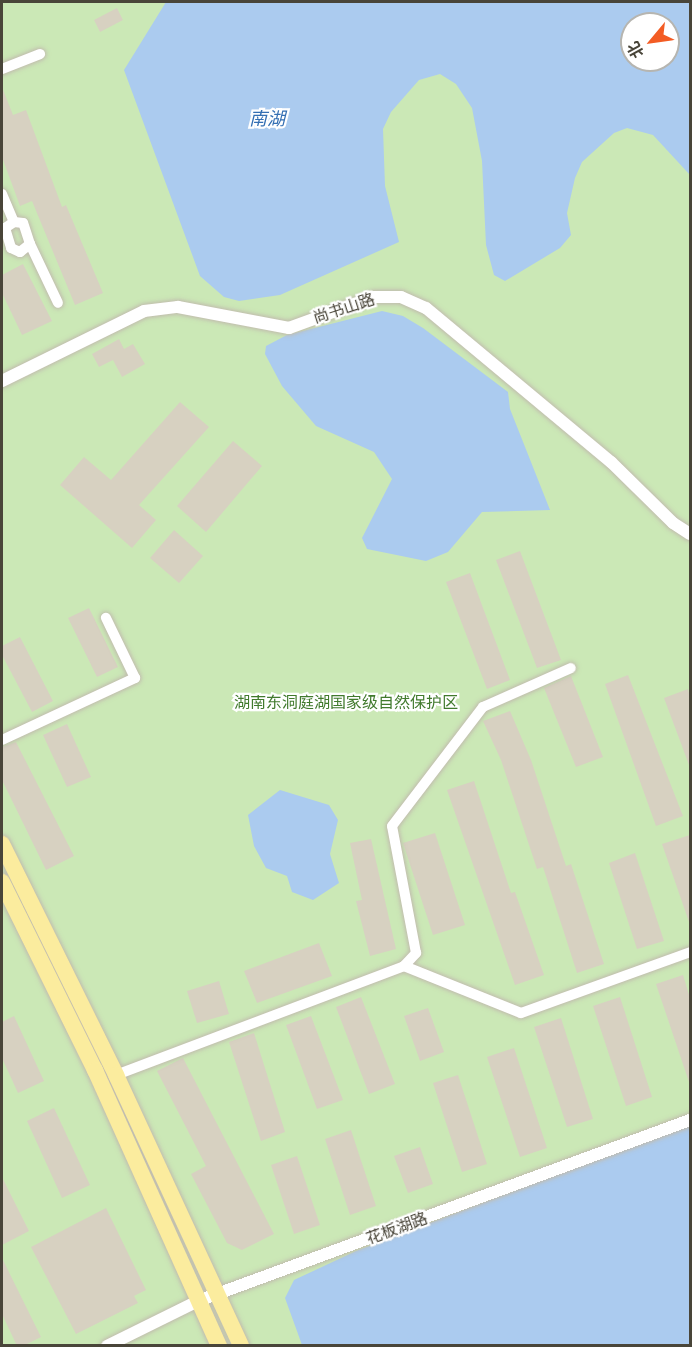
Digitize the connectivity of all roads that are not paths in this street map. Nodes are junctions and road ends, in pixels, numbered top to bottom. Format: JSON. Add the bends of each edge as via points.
{"nodes":[{"id":1,"x":40,"y":54,"type":"dead end"},
{"id":2,"x":2,"y":69,"type":"edge"},
{"id":3,"x":2,"y":194,"type":"edge"},
{"id":4,"x":14,"y":222,"type":"junction"},
{"id":5,"x":4,"y":239,"type":"edge"},
{"id":6,"x":30,"y":244,"type":"junction"},
{"id":7,"x":58,"y":303,"type":"dead end"},
{"id":8,"x":2,"y":381,"type":"edge"},
{"id":9,"x":690,"y":534,"type":"edge"},
{"id":10,"x":106,"y":618,"type":"dead end"},
{"id":11,"x":570,"y":668,"type":"dead end"},
{"id":12,"x":2,"y":740,"type":"edge"},
{"id":13,"x":2,"y":844,"type":"edge"},
{"id":14,"x":2,"y":882,"type":"edge"},
{"id":15,"x":690,"y":952,"type":"edge"},
{"id":16,"x":404,"y":966,"type":"junction"},
{"id":17,"x":116,"y":1075,"type":"junction"},
{"id":18,"x":690,"y":1120,"type":"edge"},
{"id":19,"x":218,"y":1295,"type":"junction"},
{"id":20,"x":198,"y":1301,"type":"junction"},
{"id":21,"x":238,"y":1338,"type":"edge"},
{"id":22,"x":216,"y":1340,"type":"edge"},
{"id":23,"x":107,"y":1346,"type":"edge"}],
"edges":[{"from":1,"to":2,"type":"street"},
{"from":3,"to":4,"type":"street"},
{"from":4,"to":5,"type":"street","via":[[5,228]]},
{"from":4,"to":6,"type":"street","via":[[23,223]]},
{"from":5,"to":6,"type":"street","via":[[20,252]]},
{"from":6,"to":7,"type":"street"},
{"from":8,"to":9,"type":"street","name":"尚书山路","via":[[144,311],[178,307],[289,328],[374,297],[401,297],[426,308]]},
{"from":10,"to":12,"type":"street","via":[[135,678]]},
{"from":11,"to":16,"type":"street","via":[[483,707],[392,826],[416,953]]},
{"from":13,"to":17,"type":"main road"},
{"from":14,"to":20,"type":"main road","via":[[95,1070]]},
{"from":15,"to":16,"type":"street","via":[[521,1013]]},
{"from":16,"to":17,"type":"street"},
{"from":17,"to":19,"type":"main road"},
{"from":18,"to":19,"type":"street","name":"花板湖路"},
{"from":19,"to":20,"type":"street","name":"花板湖路"},
{"from":19,"to":21,"type":"main road"},
{"from":20,"to":22,"type":"main road"},
{"from":20,"to":23,"type":"street","name":"花板湖路"}]}
